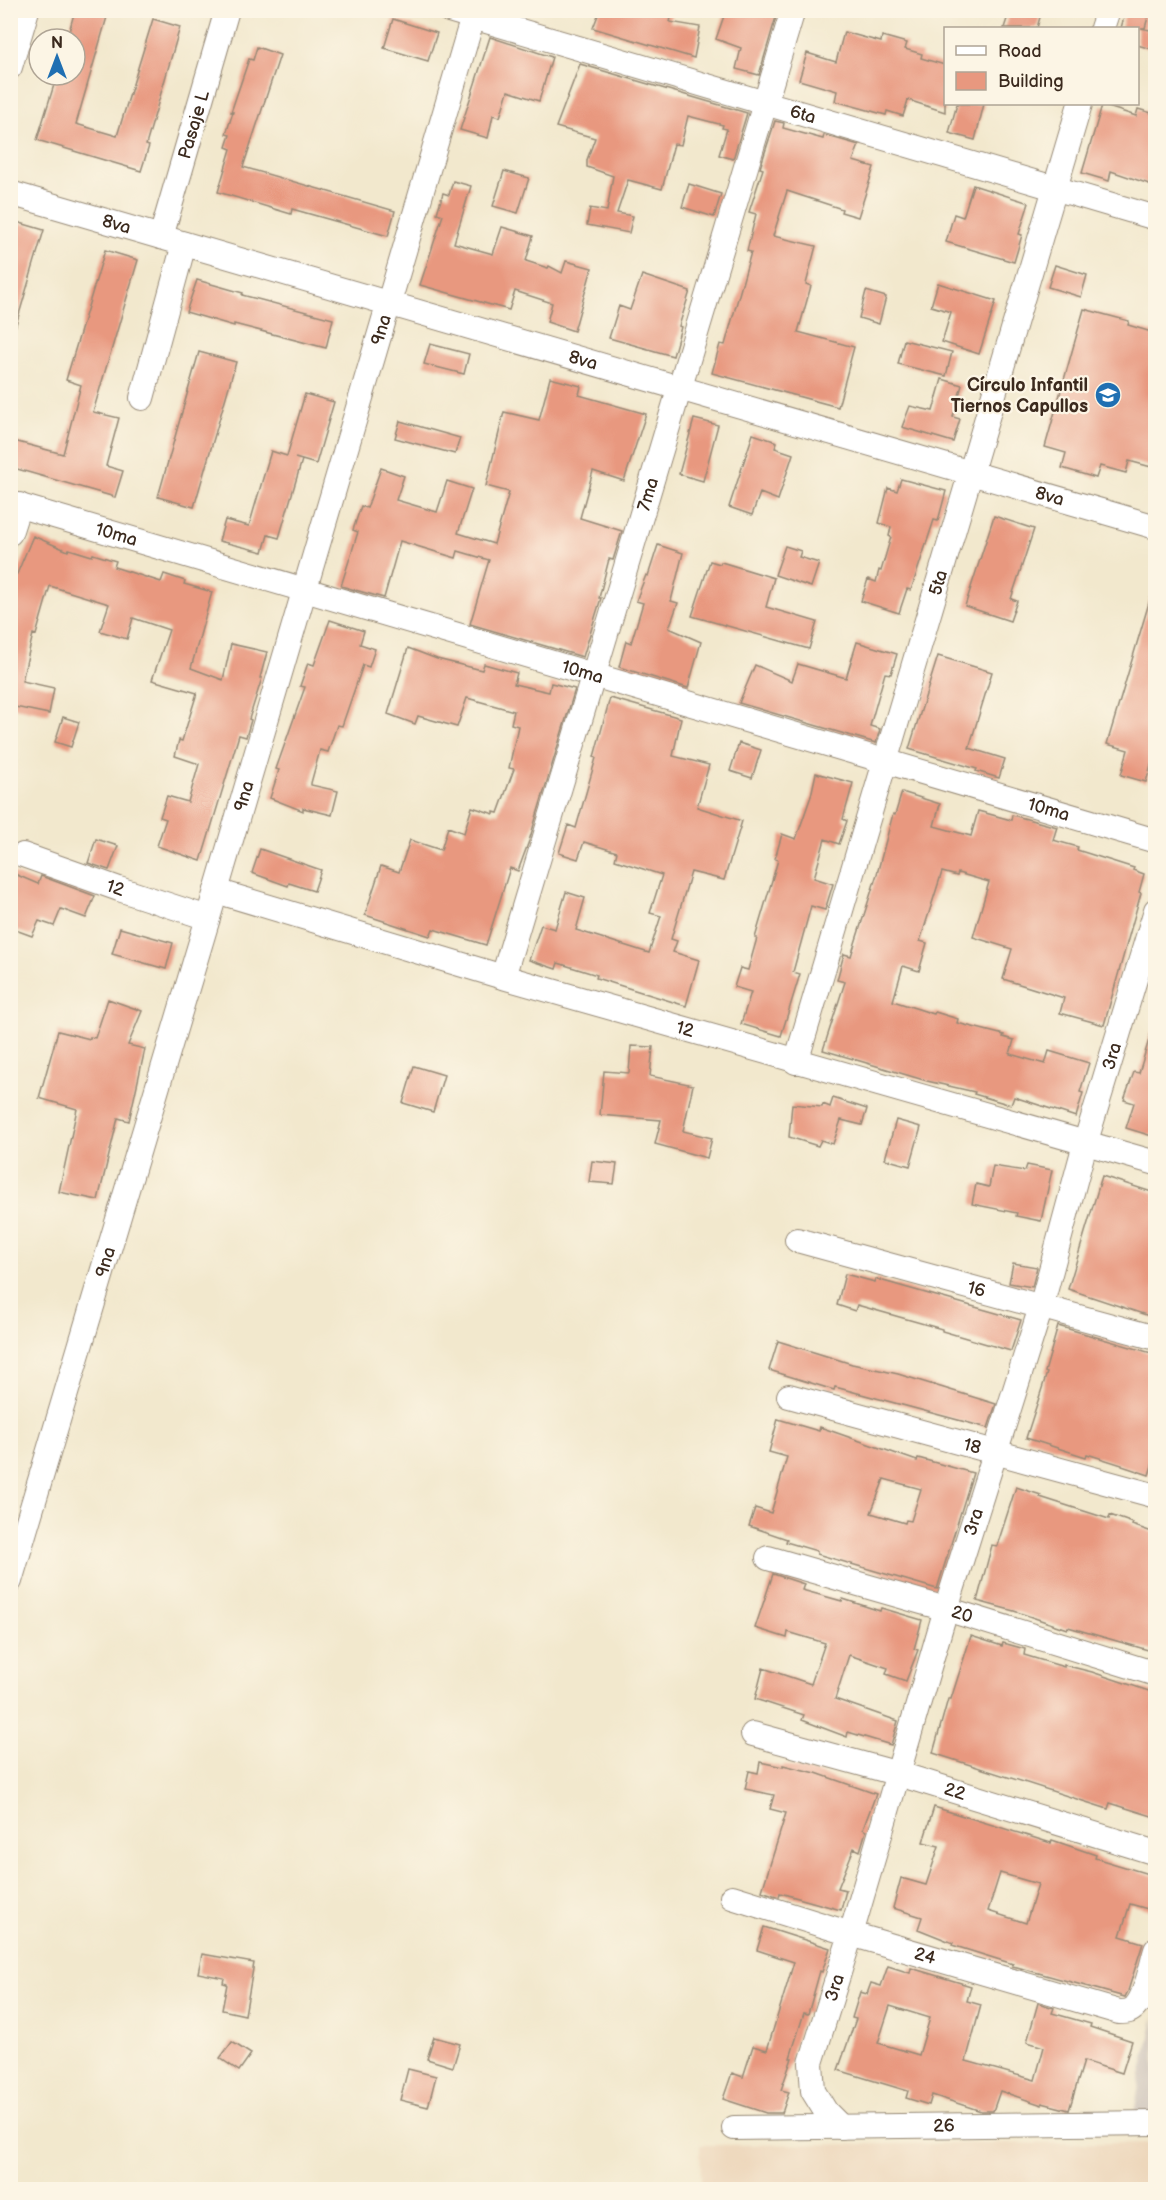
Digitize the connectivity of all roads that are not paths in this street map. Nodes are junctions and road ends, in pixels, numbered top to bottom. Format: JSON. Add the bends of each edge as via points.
{"nodes":[{"id":1,"x":27,"y":10,"type":"edge"},
{"id":2,"x":226,"y":10,"type":"edge"},
{"id":3,"x":449,"y":10,"type":"edge"},
{"id":4,"x":793,"y":10,"type":"edge"},
{"id":5,"x":1108,"y":10,"type":"edge"},
{"id":6,"x":474,"y":14,"type":"edge"},
{"id":7,"x":1102,"y":27,"type":"edge"},
{"id":8,"x":10,"y":67,"type":"edge"},
{"id":9,"x":765,"y":104,"type":"junction"},
{"id":10,"x":1080,"y":105,"type":"edge"},
{"id":11,"x":1055,"y":189,"type":"junction"},
{"id":12,"x":10,"y":193,"type":"edge"},
{"id":13,"x":1155,"y":218,"type":"edge"},
{"id":14,"x":161,"y":237,"type":"junction"},
{"id":15,"x":184,"y":244,"type":"junction"},
{"id":16,"x":389,"y":304,"type":"junction"},
{"id":17,"x":680,"y":388,"type":"junction"},
{"id":18,"x":142,"y":398,"type":"dead end"},
{"id":19,"x":971,"y":472,"type":"junction"},
{"id":20,"x":15,"y":504,"type":"edge"},
{"id":21,"x":1155,"y":527,"type":"edge"},
{"id":22,"x":10,"y":533,"type":"edge"},
{"id":23,"x":305,"y":590,"type":"junction"},
{"id":24,"x":594,"y":675,"type":"junction"},
{"id":25,"x":886,"y":761,"type":"junction"},
{"id":26,"x":1155,"y":841,"type":"edge"},
{"id":27,"x":23,"y":855,"type":"dead end"},
{"id":28,"x":216,"y":891,"type":"junction"},
{"id":29,"x":1155,"y":910,"type":"edge"},
{"id":30,"x":208,"y":918,"type":"junction"},
{"id":31,"x":503,"y":977,"type":"junction"},
{"id":32,"x":796,"y":1062,"type":"junction"},
{"id":33,"x":1085,"y":1143,"type":"junction"},
{"id":34,"x":1155,"y":1163,"type":"edge"},
{"id":35,"x":797,"y":1240,"type":"dead end"},
{"id":36,"x":1041,"y":1307,"type":"junction"},
{"id":37,"x":1155,"y":1338,"type":"edge"},
{"id":38,"x":789,"y":1396,"type":"dead end"},
{"id":39,"x":995,"y":1452,"type":"junction"},
{"id":40,"x":1155,"y":1496,"type":"edge"},
{"id":41,"x":768,"y":1558,"type":"dead end"},
{"id":42,"x":10,"y":1581,"type":"edge"},
{"id":43,"x":946,"y":1609,"type":"junction"},
{"id":44,"x":1155,"y":1674,"type":"edge"},
{"id":45,"x":753,"y":1734,"type":"dead end"},
{"id":46,"x":899,"y":1774,"type":"junction"},
{"id":47,"x":1155,"y":1853,"type":"edge"},
{"id":48,"x":732,"y":1897,"type":"dead end"},
{"id":49,"x":851,"y":1934,"type":"junction"},
{"id":50,"x":1155,"y":1950,"type":"edge"},
{"id":51,"x":1155,"y":2122,"type":"edge"},
{"id":52,"x":841,"y":2127,"type":"junction"},
{"id":53,"x":734,"y":2128,"type":"dead end"}],
"edges":[{"from":1,"to":8,"type":"street"},
{"from":2,"to":14,"type":"street","name":"Pasaje L"},
{"from":3,"to":6,"type":"street","name":"6ta"},
{"from":4,"to":9,"type":"street","name":"7ma"},
{"from":5,"to":7,"type":"street"},
{"from":6,"to":9,"type":"street","name":"6ta"},
{"from":6,"to":16,"type":"street","name":"9na"},
{"from":9,"to":11,"type":"street","name":"6ta"},
{"from":9,"to":17,"type":"street","name":"7ma"},
{"from":10,"to":11,"type":"street","name":"5ta"},
{"from":11,"to":13,"type":"street","name":"6ta"},
{"from":11,"to":19,"type":"street","name":"5ta"},
{"from":12,"to":14,"type":"street","name":"8va"},
{"from":14,"to":15,"type":"street","name":"8va"},
{"from":15,"to":16,"type":"street","name":"8va"},
{"from":15,"to":18,"type":"street"},
{"from":16,"to":17,"type":"street","name":"8va"},
{"from":16,"to":23,"type":"street","name":"9na"},
{"from":17,"to":19,"type":"street","name":"8va"},
{"from":17,"to":24,"type":"street","name":"7ma"},
{"from":19,"to":21,"type":"street","name":"8va"},
{"from":19,"to":25,"type":"street","name":"5ta"},
{"from":20,"to":22,"type":"street"},
{"from":20,"to":23,"type":"street","name":"10ma"},
{"from":23,"to":24,"type":"street","name":"10ma"},
{"from":23,"to":28,"type":"street","name":"9na"},
{"from":24,"to":25,"type":"street","name":"10ma"},
{"from":24,"to":31,"type":"street","name":"7ma"},
{"from":25,"to":26,"type":"street","name":"10ma"},
{"from":25,"to":32,"type":"street","name":"5ta"},
{"from":27,"to":30,"type":"street","name":"12"},
{"from":28,"to":30,"type":"street","name":"9na"},
{"from":28,"to":31,"type":"street","name":"12"},
{"from":29,"to":33,"type":"street","name":"3ra"},
{"from":30,"to":42,"type":"street","name":"9na"},
{"from":31,"to":32,"type":"street","name":"12"},
{"from":32,"to":33,"type":"street","name":"12"},
{"from":33,"to":34,"type":"street","name":"12"},
{"from":33,"to":36,"type":"street","name":"3ra"},
{"from":35,"to":36,"type":"street","name":"16"},
{"from":36,"to":37,"type":"street","name":"16"},
{"from":36,"to":39,"type":"street","name":"3ra"},
{"from":38,"to":39,"type":"street","name":"18"},
{"from":39,"to":40,"type":"street","name":"18"},
{"from":39,"to":43,"type":"street","name":"3ra"},
{"from":41,"to":43,"type":"street","name":"20"},
{"from":43,"to":44,"type":"street","name":"20"},
{"from":43,"to":46,"type":"street","name":"3ra"},
{"from":45,"to":46,"type":"street","name":"22"},
{"from":46,"to":47,"type":"street","name":"22"},
{"from":46,"to":49,"type":"street","name":"3ra"},
{"from":48,"to":49,"type":"street","name":"24"},
{"from":49,"to":50,"type":"street","name":"24","via":[[1119,2012],[1129,2011],[1143,1995]]},
{"from":49,"to":52,"type":"street","name":"3ra","via":[[810,2063],[813,2091]]},
{"from":51,"to":52,"type":"street","name":"26"},
{"from":52,"to":53,"type":"street","name":"26"}]}
